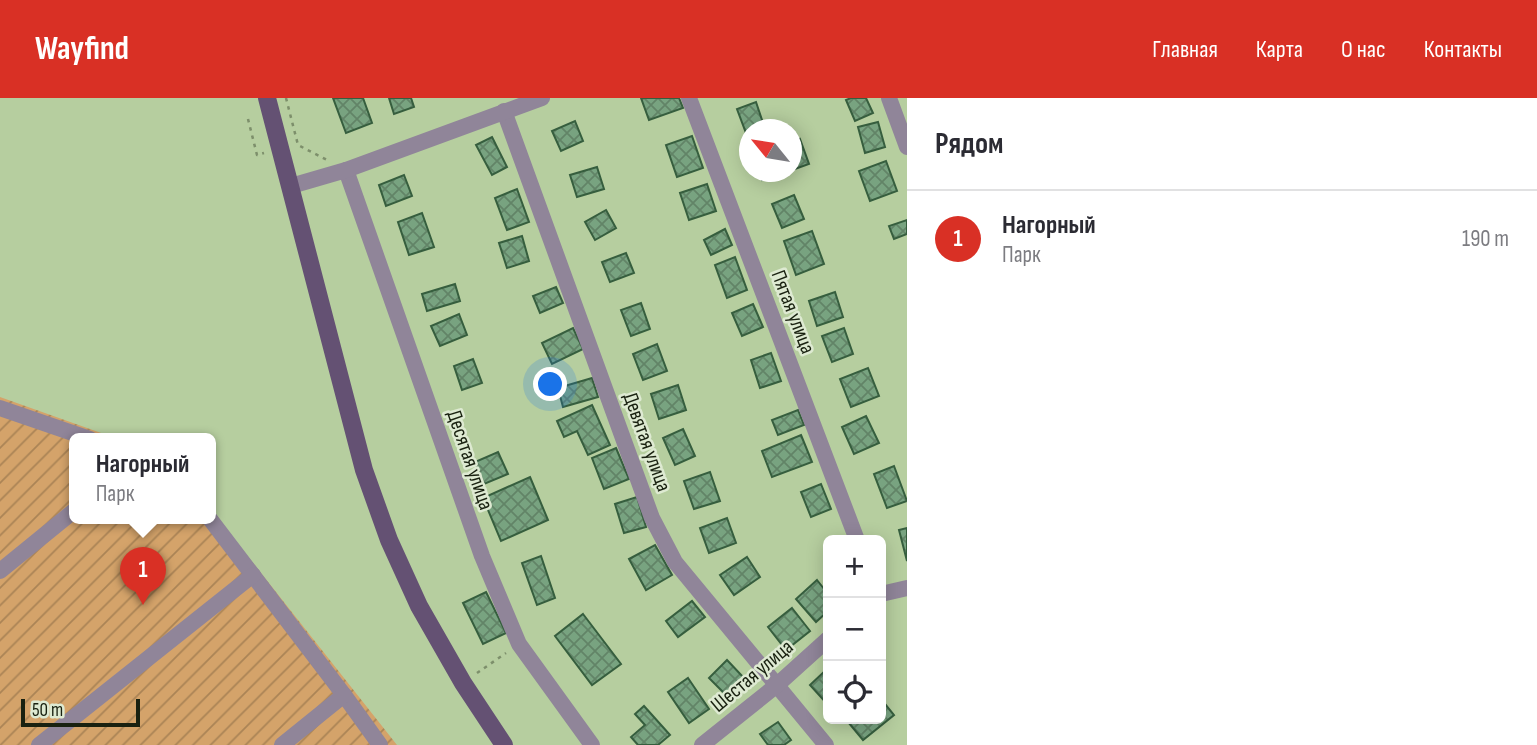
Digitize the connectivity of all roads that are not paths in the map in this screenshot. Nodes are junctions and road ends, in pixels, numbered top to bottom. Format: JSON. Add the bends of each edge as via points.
{"nodes":[{"id":1,"x":267,"y":98,"type":"edge"},
{"id":2,"x":542,"y":98,"type":"edge"},
{"id":3,"x":689,"y":98,"type":"edge"},
{"id":4,"x":889,"y":98,"type":"edge"},
{"id":5,"x":504,"y":111,"type":"junction"},
{"id":6,"x":907,"y":147,"type":"edge"},
{"id":7,"x":346,"y":170,"type":"junction"},
{"id":8,"x":290,"y":186,"type":"junction"},
{"id":9,"x":0,"y":408,"type":"edge"},
{"id":10,"x":73,"y":433,"type":"edge"},
{"id":11,"x":69,"y":515,"type":"edge"},
{"id":12,"x":214,"y":524,"type":"edge"},
{"id":13,"x":855,"y":535,"type":"edge"},
{"id":14,"x":0,"y":571,"type":"edge"},
{"id":15,"x":253,"y":575,"type":"junction"},
{"id":16,"x":907,"y":588,"type":"edge"},
{"id":17,"x":886,"y":593,"type":"edge"},
{"id":18,"x":823,"y":644,"type":"edge"},
{"id":19,"x":777,"y":685,"type":"junction"},
{"id":20,"x":344,"y":695,"type":"junction"},
{"id":21,"x":500,"y":743,"type":"edge"},
{"id":22,"x":38,"y":745,"type":"edge"},
{"id":23,"x":282,"y":745,"type":"edge"},
{"id":24,"x":380,"y":745,"type":"edge"},
{"id":25,"x":592,"y":745,"type":"edge"},
{"id":26,"x":702,"y":745,"type":"edge"},
{"id":27,"x":826,"y":745,"type":"edge"}],
"edges":[{"from":1,"to":8,"type":"main road"},
{"from":2,"to":5,"type":"street"},
{"from":3,"to":13,"type":"street","name":"Пятая улица"},
{"from":4,"to":6,"type":"street"},
{"from":5,"to":7,"type":"street"},
{"from":5,"to":19,"type":"street","name":"Девятая улица","via":[[652,518],[676,562]]},
{"from":7,"to":8,"type":"street"},
{"from":7,"to":25,"type":"street","name":"Десятая улица","via":[[482,556],[519,644]]},
{"from":8,"to":21,"type":"main road","via":[[364,470],[389,540],[419,606]]},
{"from":9,"to":10,"type":"street"},
{"from":11,"to":14,"type":"street"},
{"from":12,"to":15,"type":"street"},
{"from":15,"to":20,"type":"street"},
{"from":15,"to":22,"type":"street"},
{"from":16,"to":17,"type":"street"},
{"from":18,"to":19,"type":"street","name":"Шестая улица"},
{"from":19,"to":26,"type":"street","name":"Шестая улица"},
{"from":19,"to":27,"type":"street","name":"Девятая улица"},
{"from":20,"to":23,"type":"street"},
{"from":20,"to":24,"type":"street"}]}
